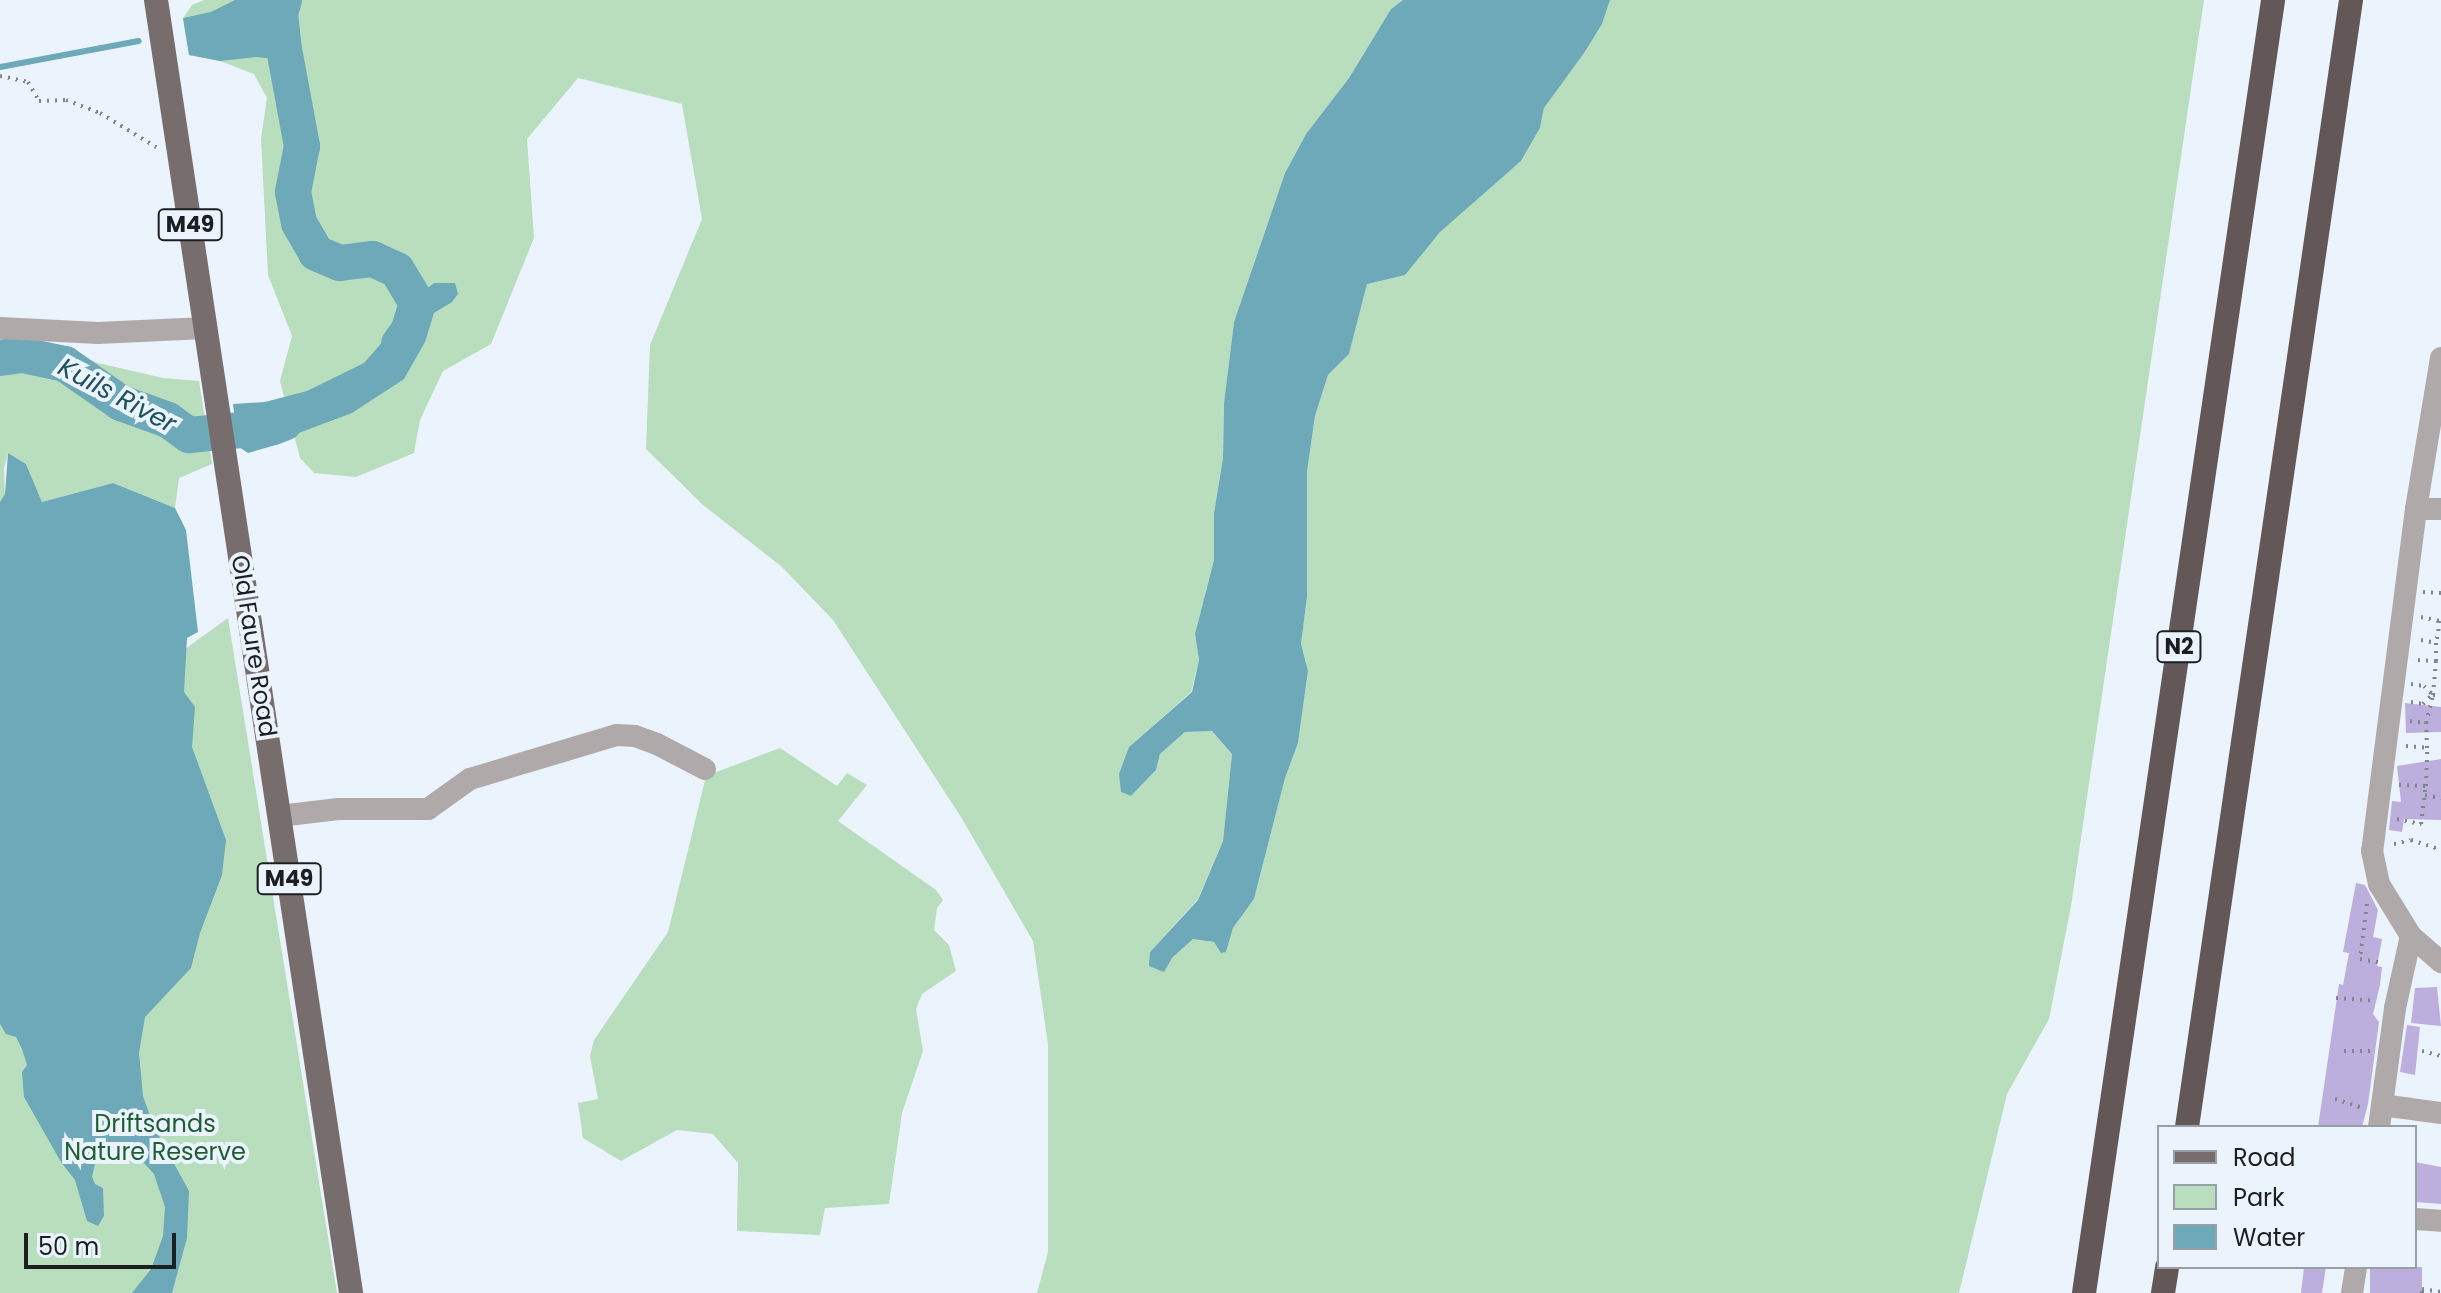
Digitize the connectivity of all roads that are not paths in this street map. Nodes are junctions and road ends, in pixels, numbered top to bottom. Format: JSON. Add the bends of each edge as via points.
{"nodes":[{"id":1,"x":2273,"y":0,"type":"edge"},
{"id":2,"x":2351,"y":0,"type":"edge"},
{"id":3,"x":157,"y":7,"type":"edge"},
{"id":4,"x":0,"y":328,"type":"edge"},
{"id":5,"x":205,"y":328,"type":"junction"},
{"id":6,"x":2441,"y":358,"type":"edge"},
{"id":7,"x":2416,"y":509,"type":"junction"},
{"id":8,"x":2441,"y":509,"type":"edge"},
{"id":9,"x":705,"y":769,"type":"dead end"},
{"id":10,"x":279,"y":816,"type":"junction"},
{"id":11,"x":2411,"y":936,"type":"junction"},
{"id":12,"x":2441,"y":962,"type":"edge"},
{"id":13,"x":2441,"y":1113,"type":"edge"},
{"id":14,"x":2381,"y":1115,"type":"edge"},
{"id":15,"x":2187,"y":1125,"type":"edge"},
{"id":16,"x":2417,"y":1219,"type":"edge"},
{"id":17,"x":2441,"y":1221,"type":"edge"},
{"id":18,"x":2167,"y":1269,"type":"edge"},
{"id":19,"x":2356,"y":1269,"type":"edge"},
{"id":20,"x":351,"y":1293,"type":"edge"},
{"id":21,"x":2084,"y":1293,"type":"edge"},
{"id":22,"x":2163,"y":1293,"type":"edge"},
{"id":23,"x":2352,"y":1293,"type":"edge"}],
"edges":[{"from":1,"to":21,"type":"highway","number":"N2"},
{"from":2,"to":15,"type":"highway"},
{"from":3,"to":5,"type":"main road","name":"Old Faure Road","number":"M49"},
{"from":4,"to":5,"type":"street","via":[[98,333]]},
{"from":5,"to":10,"type":"main road","name":"Old Faure Road","number":"M49"},
{"from":6,"to":7,"type":"street"},
{"from":7,"to":8,"type":"street"},
{"from":7,"to":11,"type":"street","via":[[2372,851],[2379,884]]},
{"from":9,"to":10,"type":"street","via":[[657,744],[617,735],[470,779],[428,809],[339,809]]},
{"from":10,"to":20,"type":"main road","name":"Old Faure Road","number":"M49"},
{"from":11,"to":12,"type":"street"},
{"from":11,"to":14,"type":"street"},
{"from":13,"to":14,"type":"street"},
{"from":16,"to":17,"type":"street"},
{"from":18,"to":22,"type":"highway"},
{"from":19,"to":23,"type":"street"}]}
